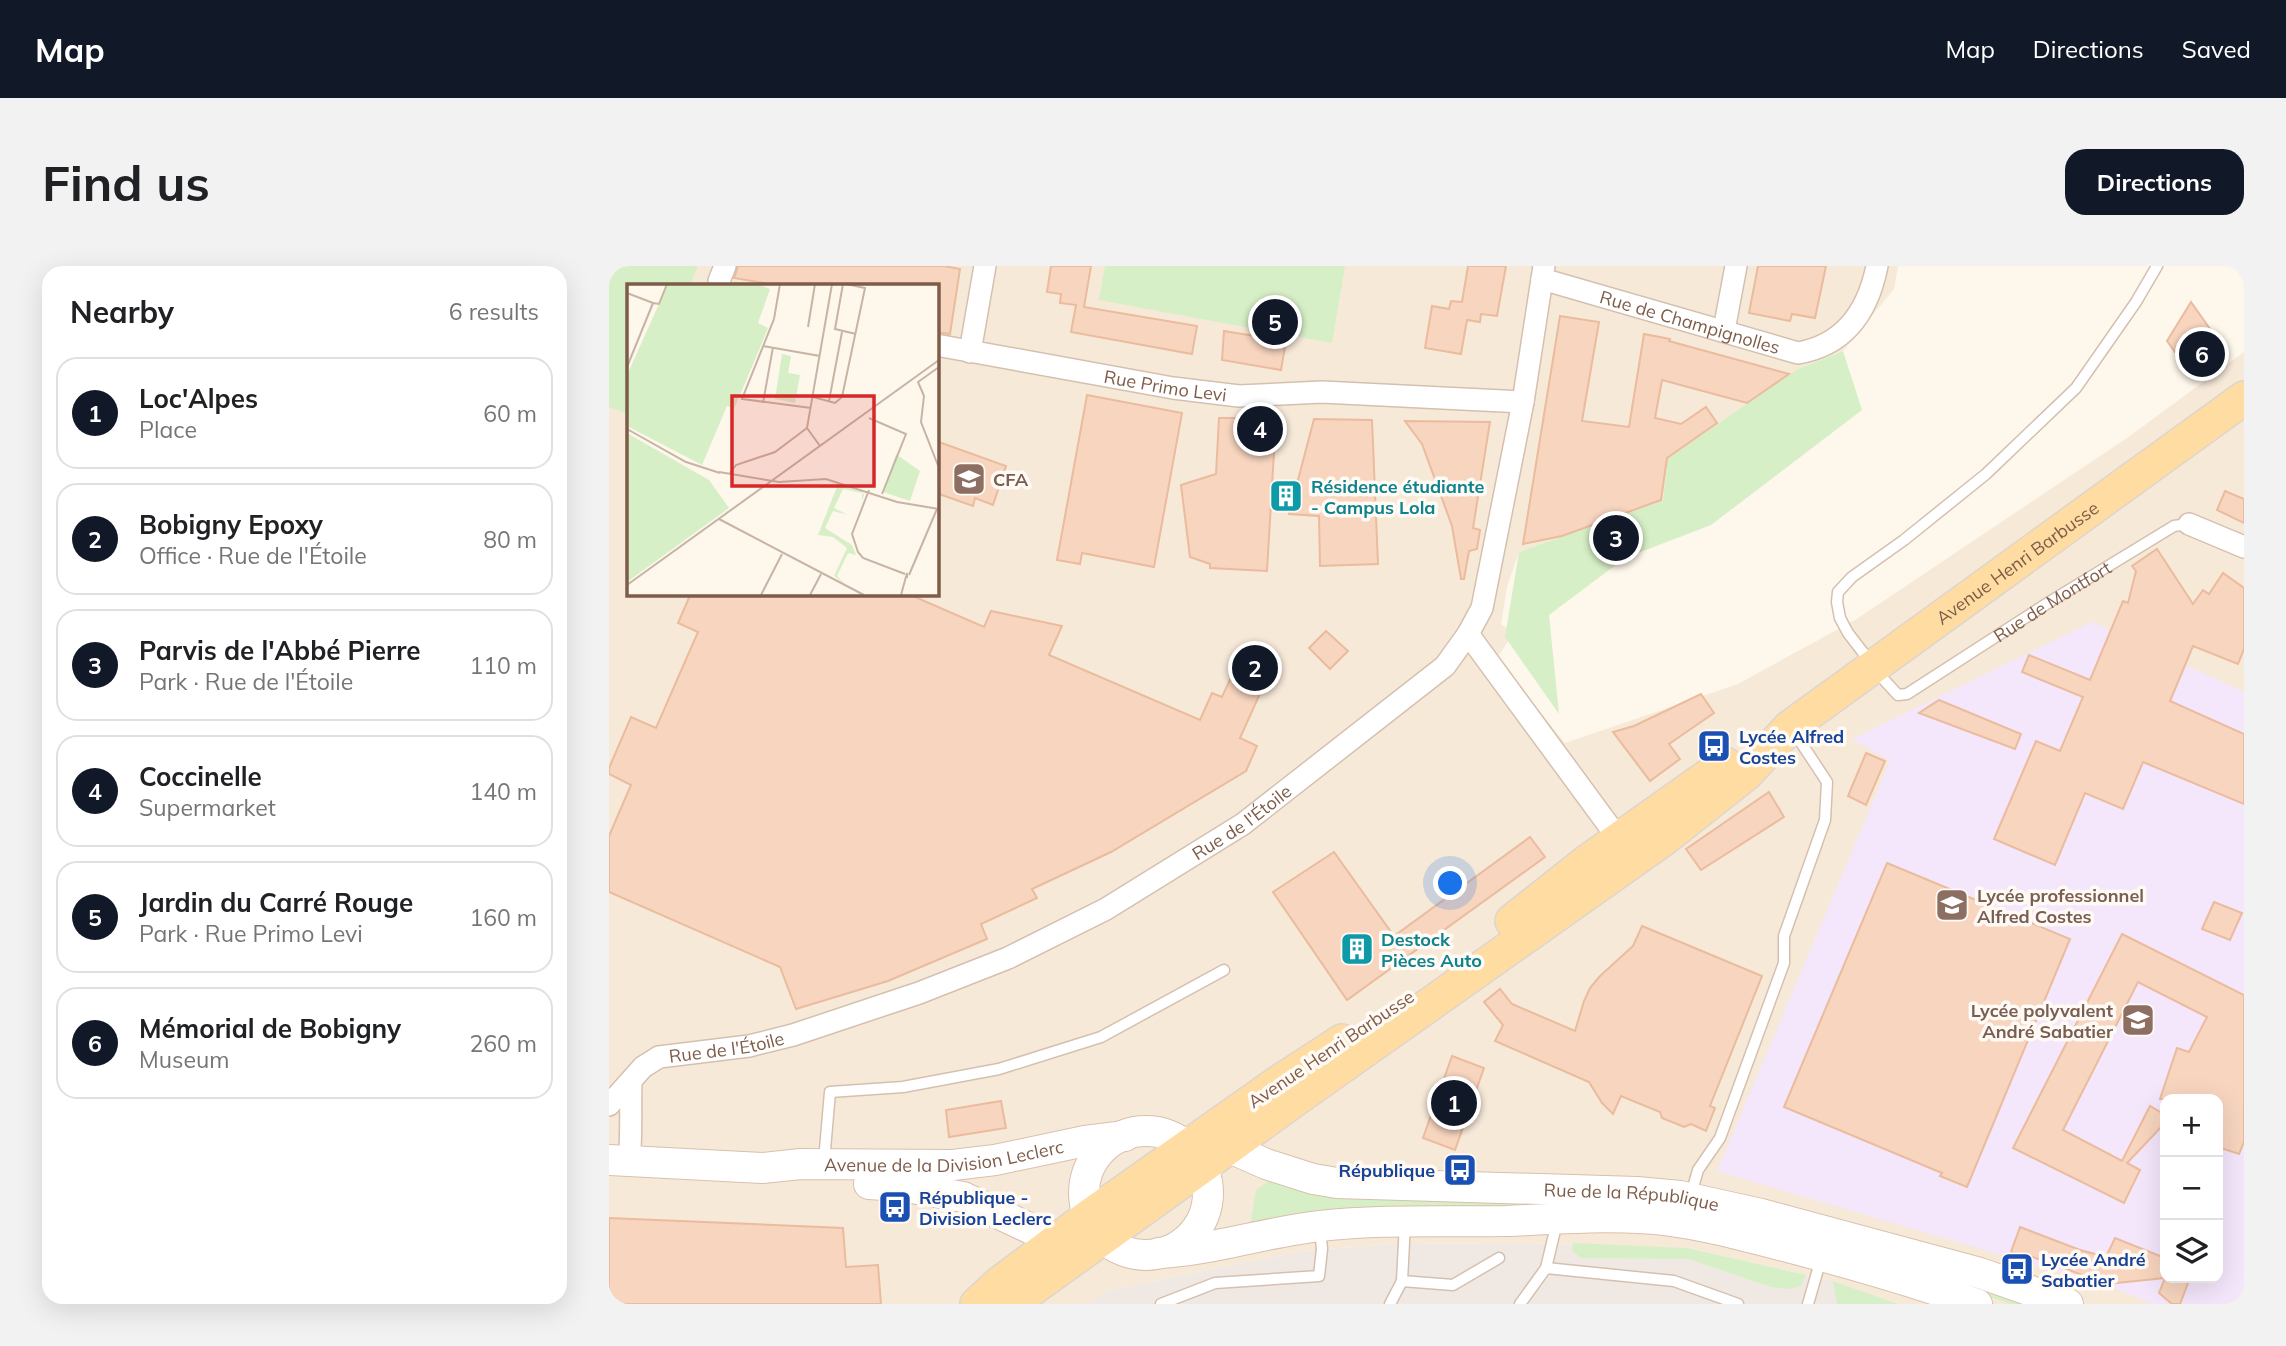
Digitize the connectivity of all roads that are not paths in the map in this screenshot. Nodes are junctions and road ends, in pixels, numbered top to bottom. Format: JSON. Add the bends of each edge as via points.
{"nodes":[{"id":1,"x":725,"y":266,"type":"edge"},
{"id":2,"x":985,"y":266,"type":"edge"},
{"id":3,"x":1736,"y":266,"type":"edge"},
{"id":4,"x":1877,"y":266,"type":"edge"},
{"id":5,"x":2157,"y":266,"type":"edge"},
{"id":6,"x":1543,"y":273,"type":"edge"},
{"id":7,"x":720,"y":284,"type":"edge"},
{"id":8,"x":1724,"y":330,"type":"junction"},
{"id":9,"x":938,"y":345,"type":"edge"},
{"id":10,"x":970,"y":352,"type":"junction"},
{"id":11,"x":2244,"y":398,"type":"edge"},
{"id":12,"x":1523,"y":402,"type":"junction"},
{"id":13,"x":2189,"y":524,"type":"joint"},
{"id":14,"x":2244,"y":547,"type":"edge"},
{"id":15,"x":1468,"y":634,"type":"junction"},
{"id":16,"x":1874,"y":666,"type":"junction"},
{"id":17,"x":1790,"y":727,"type":"junction"},
{"id":18,"x":1627,"y":850,"type":"junction"},
{"id":19,"x":1224,"y":970,"type":"dead end"},
{"id":20,"x":631,"y":1082,"type":"junction"},
{"id":21,"x":609,"y":1105,"type":"edge"},
{"id":22,"x":1125,"y":1136,"type":"junction"},
{"id":23,"x":1230,"y":1148,"type":"junction"},
{"id":24,"x":1196,"y":1157,"type":"junction"},
{"id":25,"x":619,"y":1161,"type":"edge"},
{"id":26,"x":824,"y":1164,"type":"junction"},
{"id":27,"x":762,"y":1168,"type":"junction"},
{"id":28,"x":1690,"y":1198,"type":"junction"},
{"id":29,"x":1557,"y":1220,"type":"junction"},
{"id":30,"x":1405,"y":1223,"type":"junction"},
{"id":31,"x":1320,"y":1226,"type":"junction"},
{"id":32,"x":1096,"y":1228,"type":"junction"},
{"id":33,"x":1057,"y":1241,"type":"junction"},
{"id":34,"x":1159,"y":1254,"type":"junction"},
{"id":35,"x":1822,"y":1256,"type":"junction"},
{"id":36,"x":1499,"y":1258,"type":"dead end"},
{"id":37,"x":1546,"y":1268,"type":"junction"},
{"id":38,"x":1402,"y":1281,"type":"junction"},
{"id":39,"x":977,"y":1304,"type":"edge"},
{"id":40,"x":1011,"y":1304,"type":"edge"},
{"id":41,"x":1161,"y":1304,"type":"edge"},
{"id":42,"x":1389,"y":1304,"type":"edge"},
{"id":43,"x":1520,"y":1304,"type":"edge"},
{"id":44,"x":1738,"y":1304,"type":"edge"},
{"id":45,"x":1808,"y":1304,"type":"edge"},
{"id":46,"x":1977,"y":1304,"type":"edge"},
{"id":47,"x":2068,"y":1304,"type":"edge"}],
"edges":[{"from":1,"to":7,"type":"street"},
{"from":2,"to":10,"type":"street"},
{"from":3,"to":8,"type":"street"},
{"from":4,"to":8,"type":"street","name":"Rue de Champignolles","via":[[1861,312],[1837,339],[1816,350],[1798,353]]},
{"from":5,"to":16,"type":"lane","via":[[2076,388],[1986,474],[1838,592],[1844,625]]},
{"from":6,"to":8,"type":"street","name":"Rue de Champignolles"},
{"from":6,"to":12,"type":"street","name":"Rue de l'Étoile"},
{"from":9,"to":10,"type":"street","name":"Rue Primo Levi"},
{"from":10,"to":12,"type":"street","name":"Rue Primo Levi","via":[[1239,396],[1322,392]]},
{"from":11,"to":16,"type":"main road","name":"Avenue Henri Barbusse"},
{"from":12,"to":15,"type":"street","name":"Rue de l'Étoile","via":[[1482,608]]},
{"from":13,"to":14,"type":"street","name":"Rue de Montfort"},
{"from":13,"to":16,"type":"lane","name":"Rue de Montfort","via":[[2173,526],[1907,694],[1898,695]]},
{"from":15,"to":18,"type":"street"},
{"from":15,"to":20,"type":"street","name":"Rue de l'Étoile","via":[[1445,666],[1243,824],[1106,909],[1008,958],[919,993],[749,1046],[659,1057]]},
{"from":16,"to":17,"type":"main road","name":"Avenue Henri Barbusse"},
{"from":17,"to":18,"type":"main road","name":"Avenue Henri Barbusse","via":[[1759,739]]},
{"from":17,"to":28,"type":"lane","via":[[1827,782],[1825,820],[1784,936],[1784,963],[1720,1138],[1698,1170]]},
{"from":18,"to":23,"type":"main road","name":"Avenue Henri Barbusse"},
{"from":18,"to":24,"type":"main road","name":"Avenue Henri Barbusse","via":[[1588,861],[1481,946],[1279,1082]]},
{"from":19,"to":26,"type":"lane","via":[[1101,1037],[999,1069],[903,1087],[830,1092]]},
{"from":20,"to":21,"type":"street","name":"Rue de l'Étoile"},
{"from":20,"to":25,"type":"street","via":[[632,1138]]},
{"from":22,"to":24,"type":"main road","name":"Avenue de la Division Leclerc","via":[[1177,1138]]},
{"from":22,"to":26,"type":"main road","name":"Avenue de la Division Leclerc","via":[[953,1165]]},
{"from":22,"to":32,"type":"main road","via":[[1106,1144],[1090,1165],[1083,1191]]},
{"from":23,"to":24,"type":"main road","name":"Avenue Henri Barbusse"},
{"from":23,"to":28,"type":"main road","name":"Rue de la République","via":[[1266,1164],[1336,1183],[1637,1192]]},
{"from":24,"to":32,"type":"main road","name":"Avenue Henri Barbusse"},
{"from":24,"to":34,"type":"main road","via":[[1208,1195],[1206,1208],[1183,1242]]},
{"from":25,"to":27,"type":"main road","name":"Avenue de la Division Leclerc"},
{"from":26,"to":27,"type":"main road","name":"Avenue de la Division Leclerc"},
{"from":27,"to":33,"type":"main road","name":"Avenue de la Division Leclerc","via":[[797,1180],[900,1185],[963,1197]]},
{"from":28,"to":47,"type":"main road","name":"Rue de la République","via":[[1980,1273]]},
{"from":29,"to":30,"type":"main road","name":"Rue de la République"},
{"from":29,"to":35,"type":"main road","name":"Rue de la République","via":[[1662,1220]]},
{"from":29,"to":37,"type":"lane"},
{"from":30,"to":31,"type":"main road","name":"Rue de la République"},
{"from":30,"to":38,"type":"lane"},
{"from":31,"to":34,"type":"main road","name":"Rue de la République"},
{"from":31,"to":41,"type":"lane","via":[[1319,1276],[1215,1283]]},
{"from":32,"to":33,"type":"main road","name":"Avenue Henri Barbusse"},
{"from":32,"to":34,"type":"main road","name":"Rue de la République","via":[[1115,1247],[1130,1253]]},
{"from":32,"to":40,"type":"main road","name":"Avenue Henri Barbusse"},
{"from":33,"to":39,"type":"main road","name":"Avenue Henri Barbusse"},
{"from":35,"to":45,"type":"lane"},
{"from":35,"to":46,"type":"main road","name":"Rue de la République"},
{"from":36,"to":38,"type":"lane","via":[[1453,1285]]},
{"from":37,"to":43,"type":"lane"},
{"from":37,"to":44,"type":"lane","via":[[1674,1281]]},
{"from":38,"to":42,"type":"lane"}]}
